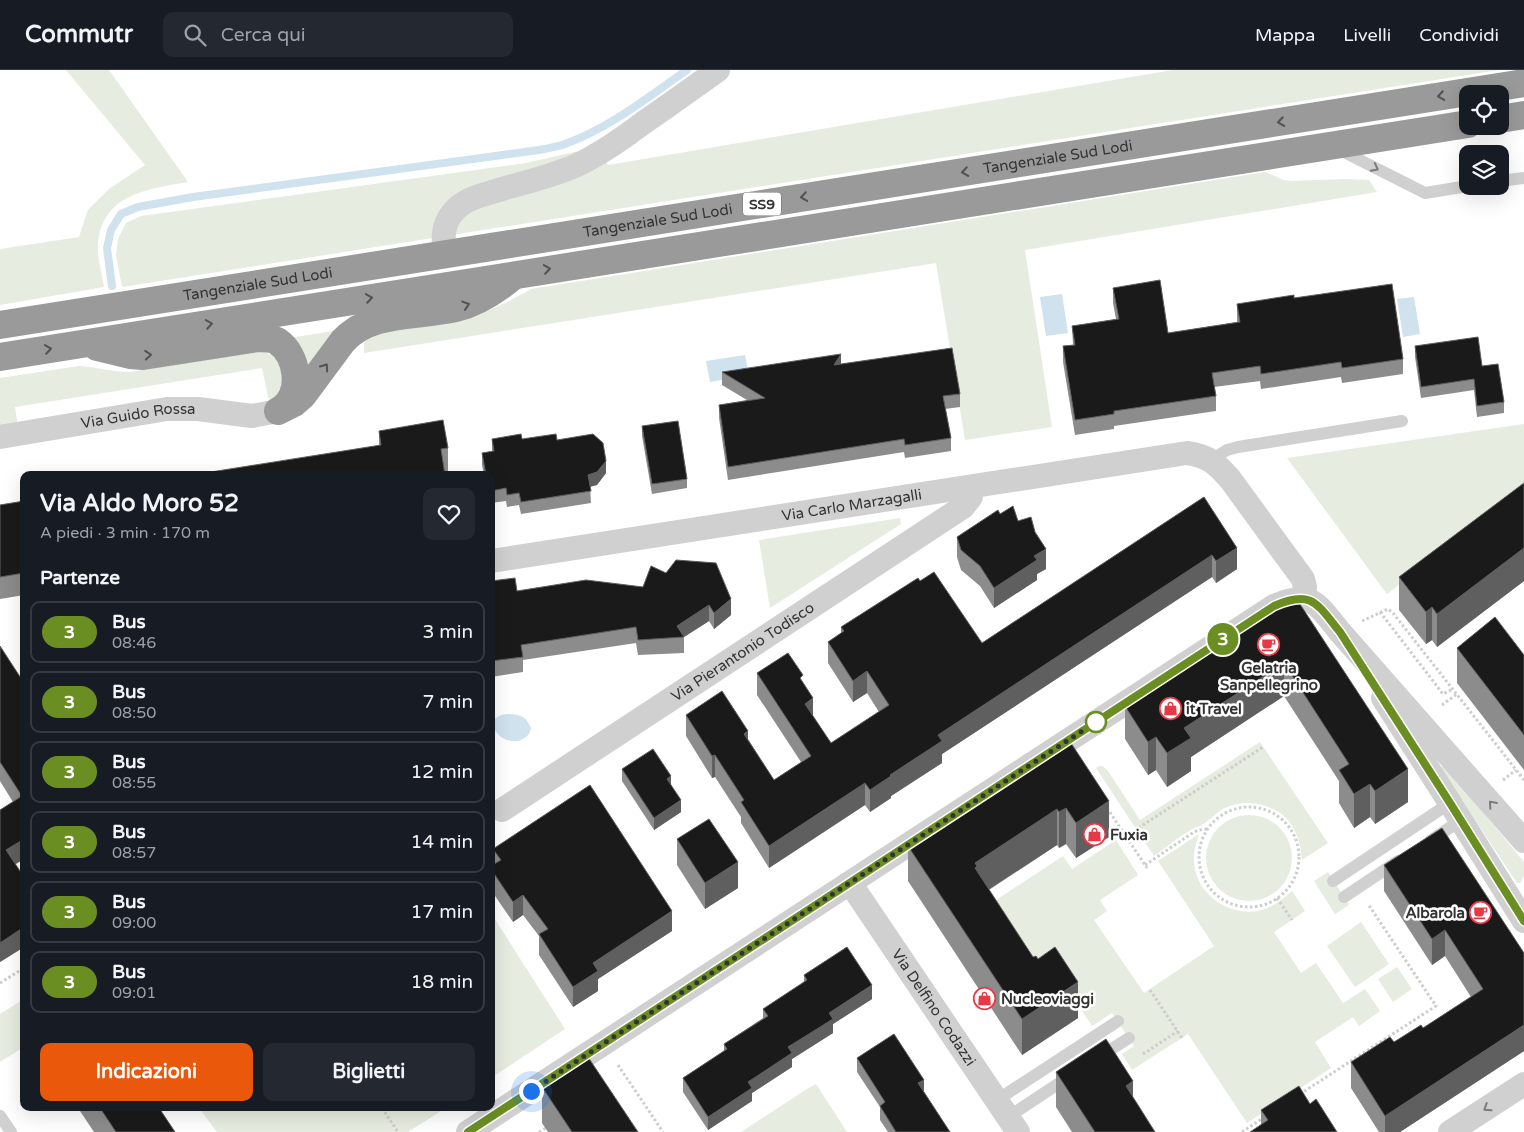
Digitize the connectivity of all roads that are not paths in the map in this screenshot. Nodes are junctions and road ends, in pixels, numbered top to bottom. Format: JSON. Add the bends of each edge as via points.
{"nodes":[{"id":1,"x":718,"y":70,"type":"edge"},
{"id":2,"x":1524,"y":83,"type":"edge"},
{"id":3,"x":1524,"y":115,"type":"edge"},
{"id":4,"x":1509,"y":118,"type":"edge"},
{"id":5,"x":1459,"y":125,"type":"edge"},
{"id":6,"x":1332,"y":145,"type":"junction"},
{"id":7,"x":1524,"y":178,"type":"edge"},
{"id":8,"x":1509,"y":180,"type":"edge"},
{"id":9,"x":1459,"y":187,"type":"edge"},
{"id":10,"x":446,"y":254,"type":"junction"},
{"id":11,"x":515,"y":274,"type":"junction"},
{"id":12,"x":0,"y":325,"type":"edge"},
{"id":13,"x":83,"y":344,"type":"junction"},
{"id":14,"x":0,"y":357,"type":"edge"},
{"id":15,"x":278,"y":411,"type":"junction"},
{"id":16,"x":1402,"y":421,"type":"dead end"},
{"id":17,"x":0,"y":437,"type":"edge"},
{"id":18,"x":1211,"y":460,"type":"junction"},
{"id":19,"x":971,"y":487,"type":"junction"},
{"id":20,"x":495,"y":560,"type":"edge"},
{"id":21,"x":1304,"y":598,"type":"junction"},
{"id":22,"x":1340,"y":632,"type":"junction"},
{"id":23,"x":502,"y":810,"type":"dead end"},
{"id":24,"x":1456,"y":812,"type":"junction"},
{"id":25,"x":1524,"y":841,"type":"edge"},
{"id":26,"x":1333,"y":881,"type":"dead end"},
{"id":27,"x":850,"y":883,"type":"junction"},
{"id":28,"x":1344,"y":897,"type":"dead end"},
{"id":29,"x":1520,"y":903,"type":"edge"},
{"id":30,"x":1118,"y":1022,"type":"dead end"},
{"id":31,"x":1128,"y":1038,"type":"dead end"},
{"id":32,"x":1524,"y":1084,"type":"edge"},
{"id":33,"x":0,"y":1116,"type":"edge"},
{"id":34,"x":1007,"y":1116,"type":"edge"},
{"id":35,"x":11,"y":1132,"type":"edge"},
{"id":36,"x":468,"y":1132,"type":"edge"},
{"id":37,"x":1450,"y":1132,"type":"edge"}],
"edges":[{"from":1,"to":10,"type":"street","via":[[628,134],[576,166],[478,196],[458,207],[444,226]]},
{"from":2,"to":10,"type":"highway","name":"Tangenziale Sud Lodi","number":"SS9","one_way":true},
{"from":3,"to":4,"type":"highway"},
{"from":5,"to":6,"type":"highway","name":"Tangenziale Sud Lodi","number":"SS9"},
{"from":6,"to":9,"type":"lane","one_way":true,"via":[[1425,193]]},
{"from":11,"to":6,"type":"highway","name":"Tangenziale Sud Lodi","number":"SS9","one_way":true},
{"from":7,"to":8,"type":"lane"},
{"from":10,"to":12,"type":"highway","name":"Tangenziale Sud Lodi","number":"SS9"},
{"from":13,"to":11,"type":"highway","name":"Tangenziale Sud Lodi","number":"SS9","one_way":true},
{"from":15,"to":11,"type":"highway","one_way":true,"via":[[303,395],[343,341],[358,327],[382,319],[471,304],[497,290]]},
{"from":14,"to":13,"type":"highway","name":"Tangenziale Sud Lodi","number":"SS9","one_way":true},
{"from":13,"to":15,"type":"highway","one_way":true,"via":[[143,356],[268,338],[285,349],[296,376],[290,401]]},
{"from":15,"to":17,"type":"street","name":"Via Guido Rossa","via":[[252,416],[198,409],[167,409]]},
{"from":16,"to":18,"type":"lane","via":[[1238,447]]},
{"from":18,"to":19,"type":"street","name":"Via Carlo Marzagalli","via":[[1187,453]]},
{"from":18,"to":21,"type":"street","via":[[1230,479],[1303,579]]},
{"from":19,"to":20,"type":"street","name":"Via Carlo Marzagalli"},
{"from":19,"to":23,"type":"street","name":"Via Pierantonio Todisco","via":[[971,497],[963,508]]},
{"from":21,"to":22,"type":"street","via":[[1320,607]]},
{"from":21,"to":27,"type":"street","via":[[1294,598],[1274,606]]},
{"from":22,"to":24,"type":"street"},
{"from":25,"to":22,"type":"street","one_way":true},
{"from":24,"to":26,"type":"lane"},
{"from":24,"to":28,"type":"lane","via":[[1415,850]]},
{"from":24,"to":29,"type":"street"},
{"from":27,"to":34,"type":"street","name":"Via Delfino Codazzi"},
{"from":27,"to":36,"type":"street"},
{"from":30,"to":34,"type":"lane"},
{"from":31,"to":34,"type":"lane"},
{"from":32,"to":37,"type":"street","one_way":true},
{"from":33,"to":35,"type":"lane"}]}
